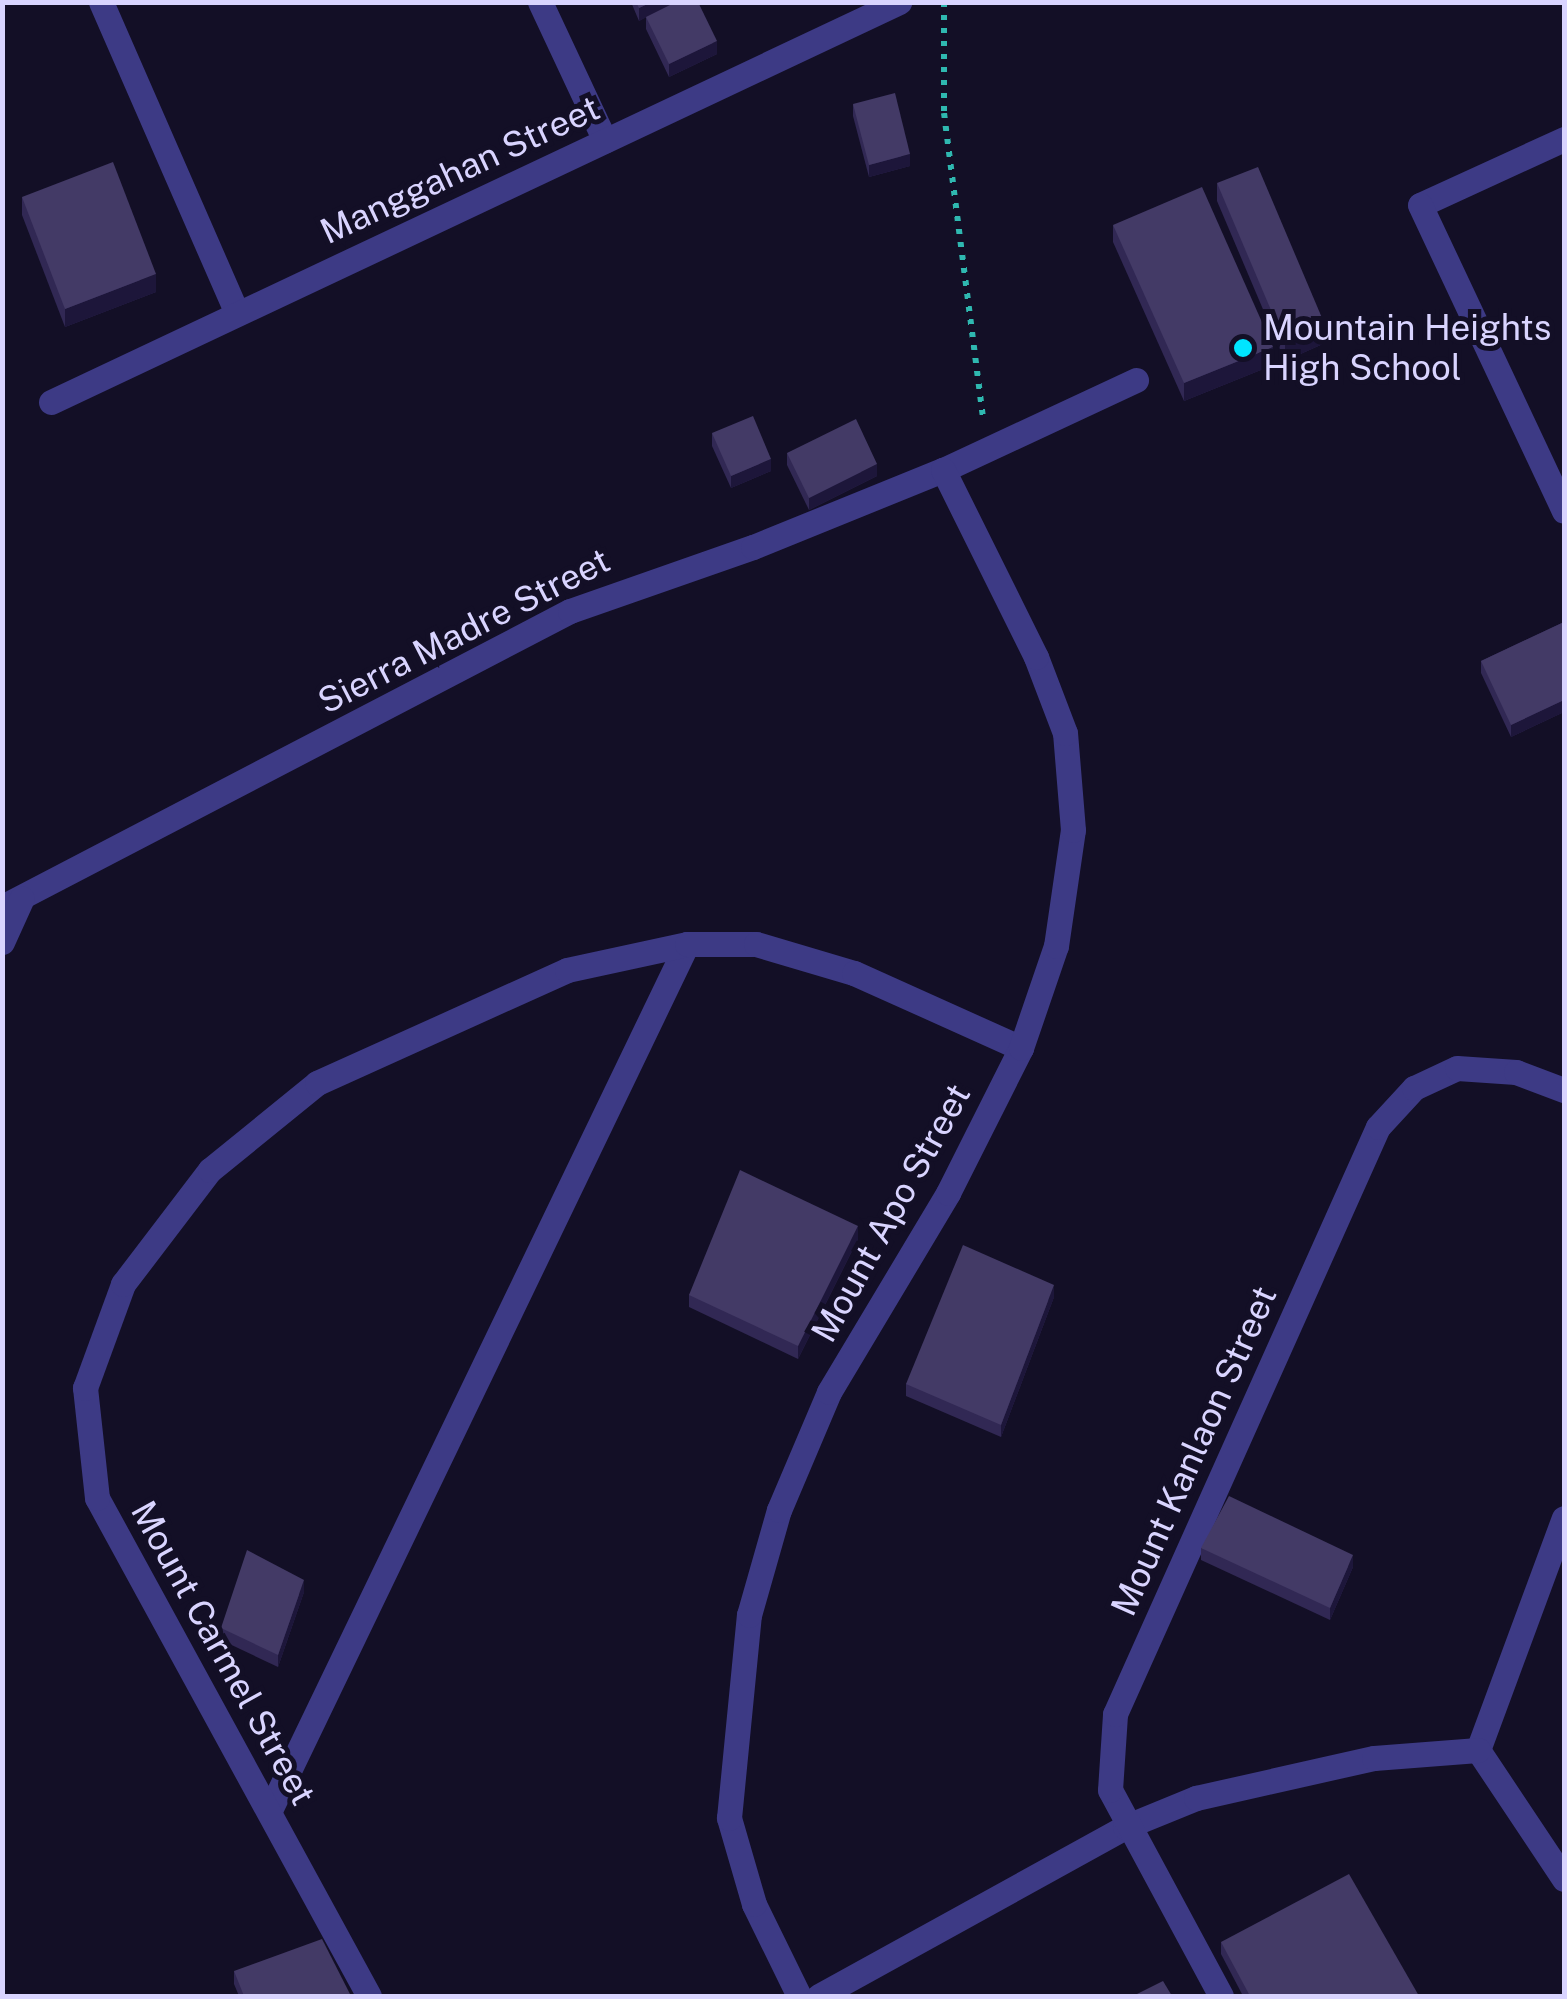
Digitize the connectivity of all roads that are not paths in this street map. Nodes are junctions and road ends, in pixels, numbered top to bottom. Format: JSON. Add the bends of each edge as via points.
{"nodes":[{"id":1,"x":100,"y":2,"type":"edge"},
{"id":2,"x":540,"y":2,"type":"edge"},
{"id":3,"x":899,"y":2,"type":"edge"},
{"id":4,"x":1564,"y":139,"type":"edge"},
{"id":5,"x":605,"y":141,"type":"junction"},
{"id":6,"x":237,"y":314,"type":"junction"},
{"id":7,"x":1136,"y":380,"type":"dead end"},
{"id":8,"x":51,"y":402,"type":"dead end"},
{"id":9,"x":943,"y":470,"type":"junction"},
{"id":10,"x":1564,"y":510,"type":"edge"},
{"id":11,"x":12,"y":902,"type":"edge"},
{"id":12,"x":2,"y":942,"type":"edge"},
{"id":13,"x":687,"y":944,"type":"junction"},
{"id":14,"x":1021,"y":1048,"type":"junction"},
{"id":15,"x":1564,"y":1090,"type":"edge"},
{"id":16,"x":1564,"y":1518,"type":"edge"},
{"id":17,"x":1478,"y":1750,"type":"junction"},
{"id":18,"x":270,"y":1810,"type":"junction"},
{"id":19,"x":1125,"y":1827,"type":"junction"},
{"id":20,"x":1564,"y":1879,"type":"edge"},
{"id":21,"x":368,"y":1996,"type":"edge"},
{"id":22,"x":799,"y":1996,"type":"edge"},
{"id":23,"x":819,"y":1996,"type":"edge"},
{"id":24,"x":1221,"y":1996,"type":"edge"}],
"edges":[{"from":1,"to":6,"type":"street"},
{"from":2,"to":5,"type":"street"},
{"from":3,"to":5,"type":"street","name":"Manggahan Street"},
{"from":4,"to":10,"type":"street","via":[[1420,205]]},
{"from":5,"to":6,"type":"street","name":"Manggahan Street"},
{"from":6,"to":8,"type":"street","name":"Manggahan Street"},
{"from":7,"to":9,"type":"street","name":"Sierra Madre Street"},
{"from":9,"to":11,"type":"street","name":"Sierra Madre Street","via":[[753,547],[570,610]]},
{"from":9,"to":14,"type":"street","name":"Mount Apo Street","via":[[1036,658],[1064,733],[1073,830],[1056,946]]},
{"from":11,"to":12,"type":"street"},
{"from":13,"to":14,"type":"street","name":"Mount Carmel Street","via":[[756,944],[854,973]]},
{"from":13,"to":18,"type":"street"},
{"from":13,"to":18,"type":"street","name":"Mount Carmel Street","via":[[567,970],[317,1084],[210,1170],[123,1284],[85,1388],[97,1498]]},
{"from":14,"to":22,"type":"street","name":"Mount Apo Street","via":[[948,1194],[830,1392],[780,1510],[749,1616],[729,1818],[754,1904]]},
{"from":15,"to":19,"type":"street","name":"Mount Kanlaon Street","via":[[1516,1072],[1458,1068],[1414,1088],[1378,1127],[1115,1714],[1110,1790]]},
{"from":16,"to":17,"type":"street"},
{"from":17,"to":19,"type":"street","via":[[1374,1758],[1278,1776]]},
{"from":17,"to":20,"type":"street"},
{"from":18,"to":21,"type":"street","name":"Mount Carmel Street"},
{"from":19,"to":23,"type":"street"},
{"from":19,"to":24,"type":"street","name":"Mount Kanlaon Street"}]}
